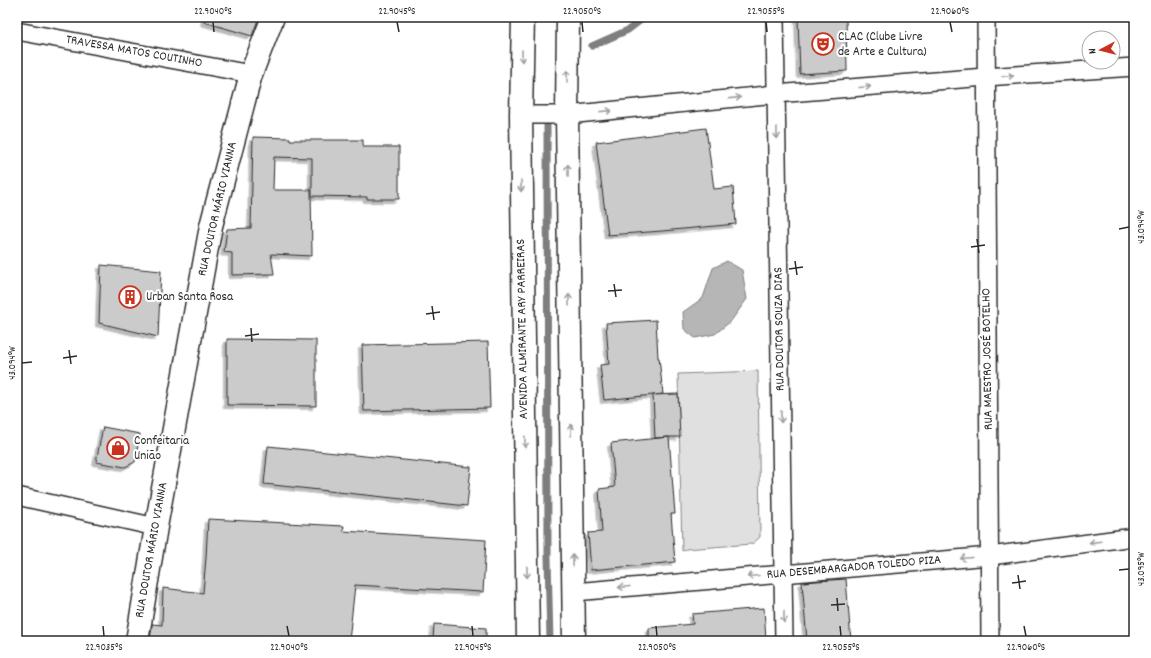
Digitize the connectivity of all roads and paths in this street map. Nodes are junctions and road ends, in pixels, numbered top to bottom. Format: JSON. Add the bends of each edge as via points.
{"nodes":[{"id":1,"x":273,"y":17,"type":"edge"},
{"id":2,"x":523,"y":17,"type":"edge"},
{"id":3,"x":568,"y":17,"type":"edge"},
{"id":4,"x":775,"y":17,"type":"edge"},
{"id":5,"x":986,"y":17,"type":"edge"},
{"id":6,"x":17,"y":31,"type":"edge"},
{"id":7,"x":1134,"y":67,"type":"edge"},
{"id":8,"x":251,"y":74,"type":"junction"},
{"id":9,"x":986,"y":77,"type":"junction"},
{"id":10,"x":776,"y":94,"type":"junction"},
{"id":11,"x":521,"y":115,"type":"junction"},
{"id":12,"x":567,"y":115,"type":"junction"},
{"id":13,"x":17,"y":496,"type":"edge"},
{"id":14,"x":156,"y":527,"type":"junction"},
{"id":15,"x":1134,"y":537,"type":"edge"},
{"id":16,"x":990,"y":556,"type":"junction"},
{"id":17,"x":783,"y":574,"type":"junction"},
{"id":18,"x":574,"y":592,"type":"junction"},
{"id":19,"x":137,"y":641,"type":"edge"},
{"id":20,"x":528,"y":641,"type":"edge"},
{"id":21,"x":574,"y":641,"type":"edge"},
{"id":22,"x":784,"y":641,"type":"edge"},
{"id":23,"x":990,"y":641,"type":"edge"}],
"edges":[{"from":1,"to":8,"type":"street","name":"RUA DOUTOR MÁRIO VIANNA"},
{"from":2,"to":11,"type":"street","name":"AVENIDA ALMIRANTE ARY PARREIRAS","one_way":true},
{"from":12,"to":3,"type":"street","one_way":true},
{"from":4,"to":10,"type":"street","name":"RUA DOUTOR SOUZA DIAS"},
{"from":5,"to":9,"type":"street","name":"RUA MAESTRO JOSÉ BOTELHO"},
{"from":6,"to":8,"type":"street","name":"TRAVESSA MATOS COUTINHO"},
{"from":9,"to":7,"type":"street","one_way":true},
{"from":8,"to":14,"type":"street","name":"RUA DOUTOR MÁRIO VIANNA","via":[[211,226]]},
{"from":10,"to":9,"type":"street","one_way":true},
{"from":9,"to":16,"type":"street","name":"RUA MAESTRO JOSÉ BOTELHO"},
{"from":12,"to":10,"type":"street","one_way":true},
{"from":10,"to":17,"type":"street","name":"RUA DOUTOR SOUZA DIAS","one_way":true},
{"from":11,"to":12,"type":"street"},
{"from":11,"to":20,"type":"street","name":"AVENIDA ALMIRANTE ARY PARREIRAS","one_way":true},
{"from":18,"to":12,"type":"street","one_way":true},
{"from":13,"to":14,"type":"street"},
{"from":14,"to":19,"type":"street","name":"RUA DOUTOR MÁRIO VIANNA"},
{"from":15,"to":16,"type":"street","name":"RUA DESEMBARGADOR TOLEDO PIZA","one_way":true},
{"from":16,"to":17,"type":"street","name":"RUA DESEMBARGADOR TOLEDO PIZA","one_way":true},
{"from":16,"to":23,"type":"street","name":"RUA MAESTRO JOSÉ BOTELHO"},
{"from":17,"to":18,"type":"street","name":"RUA DESEMBARGADOR TOLEDO PIZA","one_way":true},
{"from":17,"to":22,"type":"street","name":"RUA DOUTOR SOUZA DIAS","one_way":true},
{"from":18,"to":21,"type":"street"}]}
